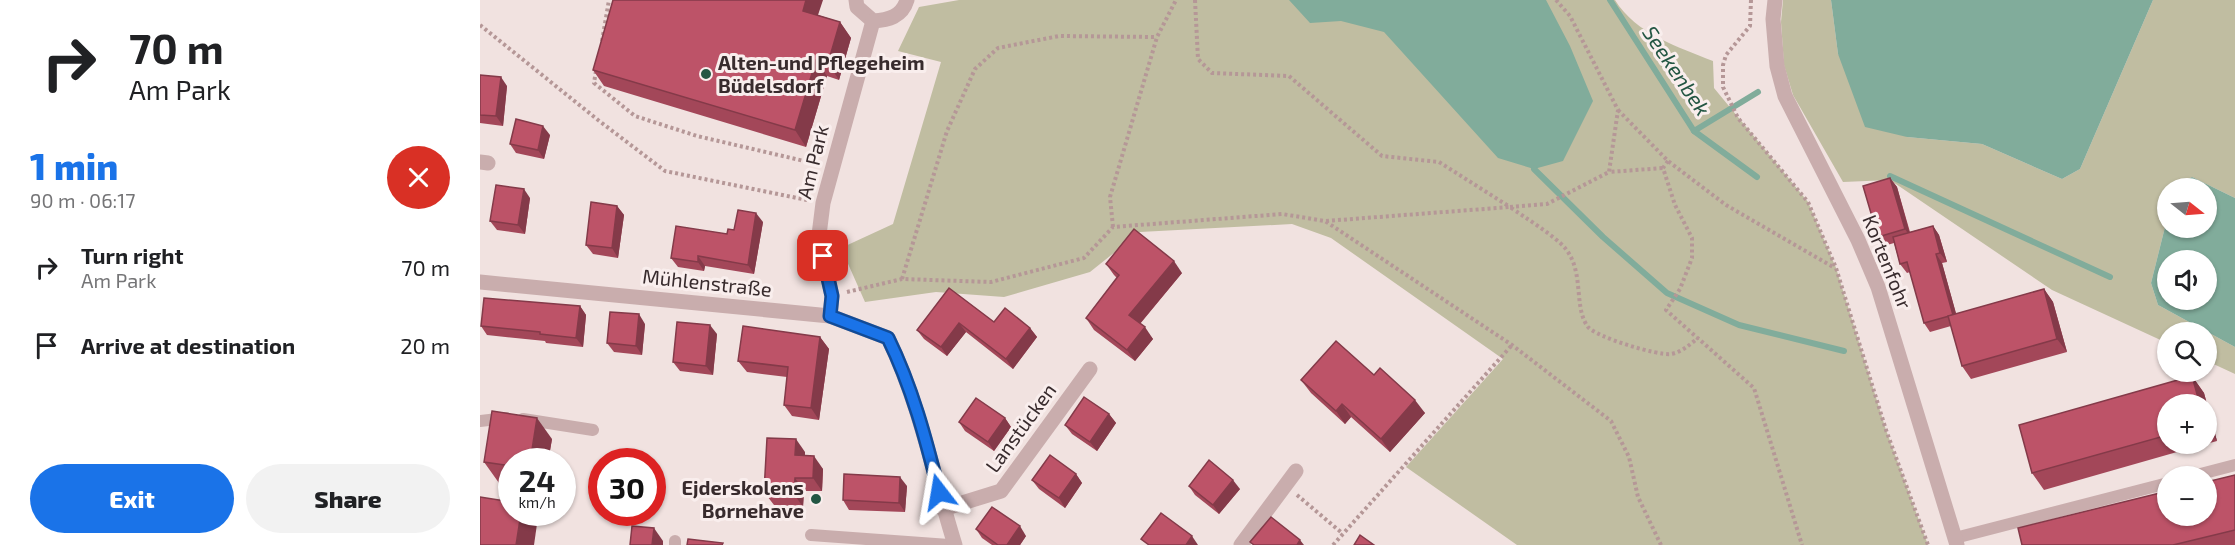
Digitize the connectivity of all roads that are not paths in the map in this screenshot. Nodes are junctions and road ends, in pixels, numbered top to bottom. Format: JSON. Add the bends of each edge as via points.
{"nodes":[{"id":1,"x":856,"y":0,"type":"edge"},
{"id":2,"x":907,"y":0,"type":"edge"},
{"id":3,"x":1775,"y":0,"type":"edge"},
{"id":4,"x":873,"y":21,"type":"junction"},
{"id":5,"x":480,"y":282,"type":"edge"},
{"id":6,"x":830,"y":316,"type":"junction"},
{"id":7,"x":1090,"y":369,"type":"dead end"},
{"id":8,"x":480,"y":421,"type":"edge"},
{"id":9,"x":593,"y":430,"type":"dead end"},
{"id":10,"x":2235,"y":465,"type":"edge"},
{"id":11,"x":2217,"y":470,"type":"edge"},
{"id":12,"x":1296,"y":471,"type":"dead end"},
{"id":13,"x":2157,"y":486,"type":"edge"},
{"id":14,"x":943,"y":509,"type":"junction"},
{"id":15,"x":811,"y":535,"type":"dead end"},
{"id":16,"x":1956,"y":541,"type":"edge"},
{"id":17,"x":949,"y":545,"type":"edge"},
{"id":18,"x":955,"y":545,"type":"edge"},
{"id":19,"x":1241,"y":545,"type":"edge"}],
"edges":[{"from":1,"to":4,"type":"street","via":[[857,7]]},
{"from":2,"to":4,"type":"street","via":[[891,20]]},
{"from":3,"to":16,"type":"street","name":"Kortenfohr","via":[[1777,66],[1785,96],[1878,287]]},
{"from":4,"to":6,"type":"street","name":"Am Park","via":[[823,203],[819,236],[832,296]]},
{"from":5,"to":6,"type":"street","name":"Mühlenstraße"},
{"from":6,"to":14,"type":"street","name":"Mühlenstraße","via":[[888,338],[917,410]]},
{"from":7,"to":14,"type":"street","name":"Lanstücken","via":[[1001,491]]},
{"from":8,"to":9,"type":"lane","via":[[515,417]]},
{"from":10,"to":11,"type":"lane"},
{"from":12,"to":19,"type":"street"},
{"from":13,"to":16,"type":"lane"},
{"from":14,"to":18,"type":"street","name":"Mühlenstraße"},
{"from":15,"to":17,"type":"lane"}]}
